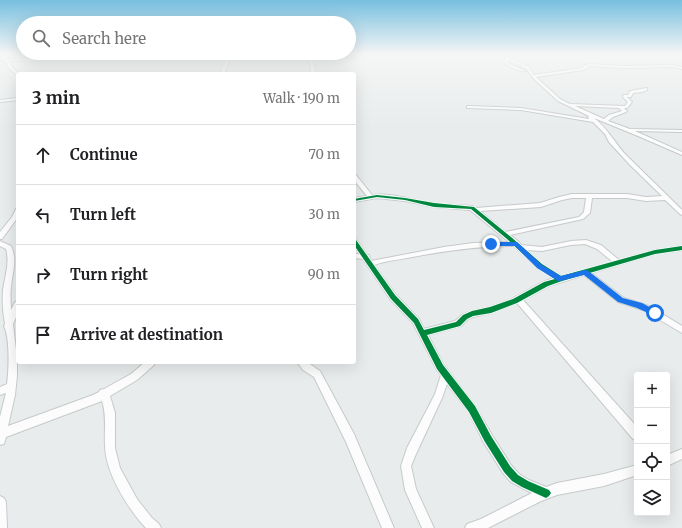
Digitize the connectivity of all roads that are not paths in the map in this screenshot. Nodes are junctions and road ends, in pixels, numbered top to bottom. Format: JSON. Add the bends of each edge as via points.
{"nodes":[{"id":1,"x":537,"y":79,"type":"edge"},
{"id":2,"x":646,"y":88,"type":"dead end"},
{"id":3,"x":16,"y":99,"type":"edge"},
{"id":4,"x":0,"y":101,"type":"edge"},
{"id":5,"x":569,"y":105,"type":"junction"},
{"id":6,"x":468,"y":107,"type":"dead end"},
{"id":7,"x":620,"y":107,"type":"junction"},
{"id":8,"x":595,"y":120,"type":"junction"},
{"id":9,"x":605,"y":121,"type":"junction"},
{"id":10,"x":627,"y":129,"type":"junction"},
{"id":11,"x":682,"y":131,"type":"edge"},
{"id":12,"x":682,"y":154,"type":"edge"},
{"id":13,"x":356,"y":179,"type":"edge"},
{"id":14,"x":589,"y":196,"type":"junction"},
{"id":15,"x":371,"y":197,"type":"junction"},
{"id":16,"x":666,"y":198,"type":"junction"},
{"id":17,"x":356,"y":200,"type":"edge"},
{"id":18,"x":475,"y":210,"type":"junction"},
{"id":19,"x":682,"y":213,"type":"edge"},
{"id":20,"x":16,"y":215,"type":"edge"},
{"id":21,"x":504,"y":234,"type":"junction"},
{"id":22,"x":0,"y":236,"type":"edge"},
{"id":23,"x":0,"y":243,"type":"edge"},
{"id":24,"x":356,"y":244,"type":"edge"},
{"id":25,"x":518,"y":246,"type":"junction"},
{"id":26,"x":682,"y":248,"type":"edge"},
{"id":27,"x":356,"y":257,"type":"edge"},
{"id":28,"x":368,"y":260,"type":"junction"},
{"id":29,"x":619,"y":263,"type":"junction"},
{"id":30,"x":585,"y":272,"type":"junction"},
{"id":31,"x":560,"y":279,"type":"junction"},
{"id":32,"x":518,"y":299,"type":"junction"},
{"id":33,"x":16,"y":308,"type":"edge"},
{"id":34,"x":8,"y":326,"type":"junction"},
{"id":35,"x":682,"y":330,"type":"edge"},
{"id":36,"x":422,"y":333,"type":"junction"},
{"id":37,"x":14,"y":343,"type":"edge"},
{"id":38,"x":148,"y":364,"type":"edge"},
{"id":39,"x":303,"y":364,"type":"edge"},
{"id":40,"x":445,"y":376,"type":"junction"},
{"id":41,"x":10,"y":387,"type":"junction"},
{"id":42,"x":0,"y":391,"type":"edge"},
{"id":43,"x":103,"y":393,"type":"junction"},
{"id":44,"x":634,"y":431,"type":"edge"},
{"id":45,"x":1,"y":437,"type":"edge"},
{"id":46,"x":682,"y":454,"type":"edge"},
{"id":47,"x":670,"y":459,"type":"edge"},
{"id":48,"x":634,"y":471,"type":"edge"},
{"id":49,"x":546,"y":493,"type":"junction"},
{"id":50,"x":0,"y":502,"type":"edge"},
{"id":51,"x":2,"y":528,"type":"edge"},
{"id":52,"x":155,"y":528,"type":"edge"},
{"id":53,"x":388,"y":528,"type":"edge"},
{"id":54,"x":428,"y":528,"type":"edge"},
{"id":55,"x":471,"y":528,"type":"edge"}],
"edges":[{"from":1,"to":5,"type":"street","via":[[559,100]]},
{"from":2,"to":7,"type":"street","via":[[642,92],[631,92],[630,96],[624,96],[630,102],[626,107]]},
{"from":3,"to":4,"type":"street"},
{"from":5,"to":7,"type":"street"},
{"from":5,"to":8,"type":"street"},
{"from":6,"to":8,"type":"street","via":[[521,109]]},
{"from":7,"to":9,"type":"street","via":[[625,111]]},
{"from":8,"to":9,"type":"street"},
{"from":8,"to":16,"type":"street","via":[[611,141]]},
{"from":9,"to":10,"type":"street"},
{"from":10,"to":11,"type":"street"},
{"from":10,"to":12,"type":"street"},
{"from":13,"to":15,"type":"street"},
{"from":14,"to":16,"type":"street","via":[[627,196],[646,200]]},
{"from":14,"to":18,"type":"street","via":[[561,198],[541,205]]},
{"from":14,"to":21,"type":"street","via":[[587,213],[581,218]]},
{"from":15,"to":17,"type":"street"},
{"from":15,"to":18,"type":"street","via":[[405,199]]},
{"from":16,"to":19,"type":"street"},
{"from":18,"to":21,"type":"street"},
{"from":20,"to":22,"type":"street"},
{"from":21,"to":25,"type":"street"},
{"from":23,"to":34,"type":"street","via":[[9,248],[12,254],[6,291]]},
{"from":24,"to":28,"type":"street"},
{"from":25,"to":28,"type":"street","via":[[476,244]]},
{"from":25,"to":29,"type":"street","via":[[542,249],[586,242],[599,247]]},
{"from":25,"to":31,"type":"street","via":[[540,266]]},
{"from":26,"to":29,"type":"street","via":[[655,252]]},
{"from":27,"to":28,"type":"street"},
{"from":28,"to":36,"type":"street","via":[[393,297],[416,321]]},
{"from":29,"to":30,"type":"street"},
{"from":30,"to":31,"type":"street"},
{"from":30,"to":35,"type":"street","via":[[621,300],[646,308]]},
{"from":31,"to":32,"type":"street"},
{"from":32,"to":36,"type":"street","via":[[491,310],[472,314],[458,324]]},
{"from":32,"to":44,"type":"street"},
{"from":33,"to":34,"type":"street"},
{"from":34,"to":37,"type":"street"},
{"from":36,"to":40,"type":"street"},
{"from":37,"to":41,"type":"street"},
{"from":38,"to":43,"type":"street","via":[[134,377]]},
{"from":39,"to":53,"type":"street","via":[[317,374],[350,438]]},
{"from":40,"to":49,"type":"street","via":[[455,385],[472,409],[506,469],[515,478]]},
{"from":40,"to":54,"type":"street","via":[[439,395],[406,466],[411,490]]},
{"from":41,"to":42,"type":"street"},
{"from":41,"to":45,"type":"street"},
{"from":43,"to":45,"type":"street"},
{"from":43,"to":52,"type":"street","via":[[108,404],[112,428],[110,449],[117,474],[139,512]]},
{"from":46,"to":47,"type":"street"},
{"from":48,"to":49,"type":"street"},
{"from":49,"to":55,"type":"street"},
{"from":50,"to":51,"type":"street"}]}
